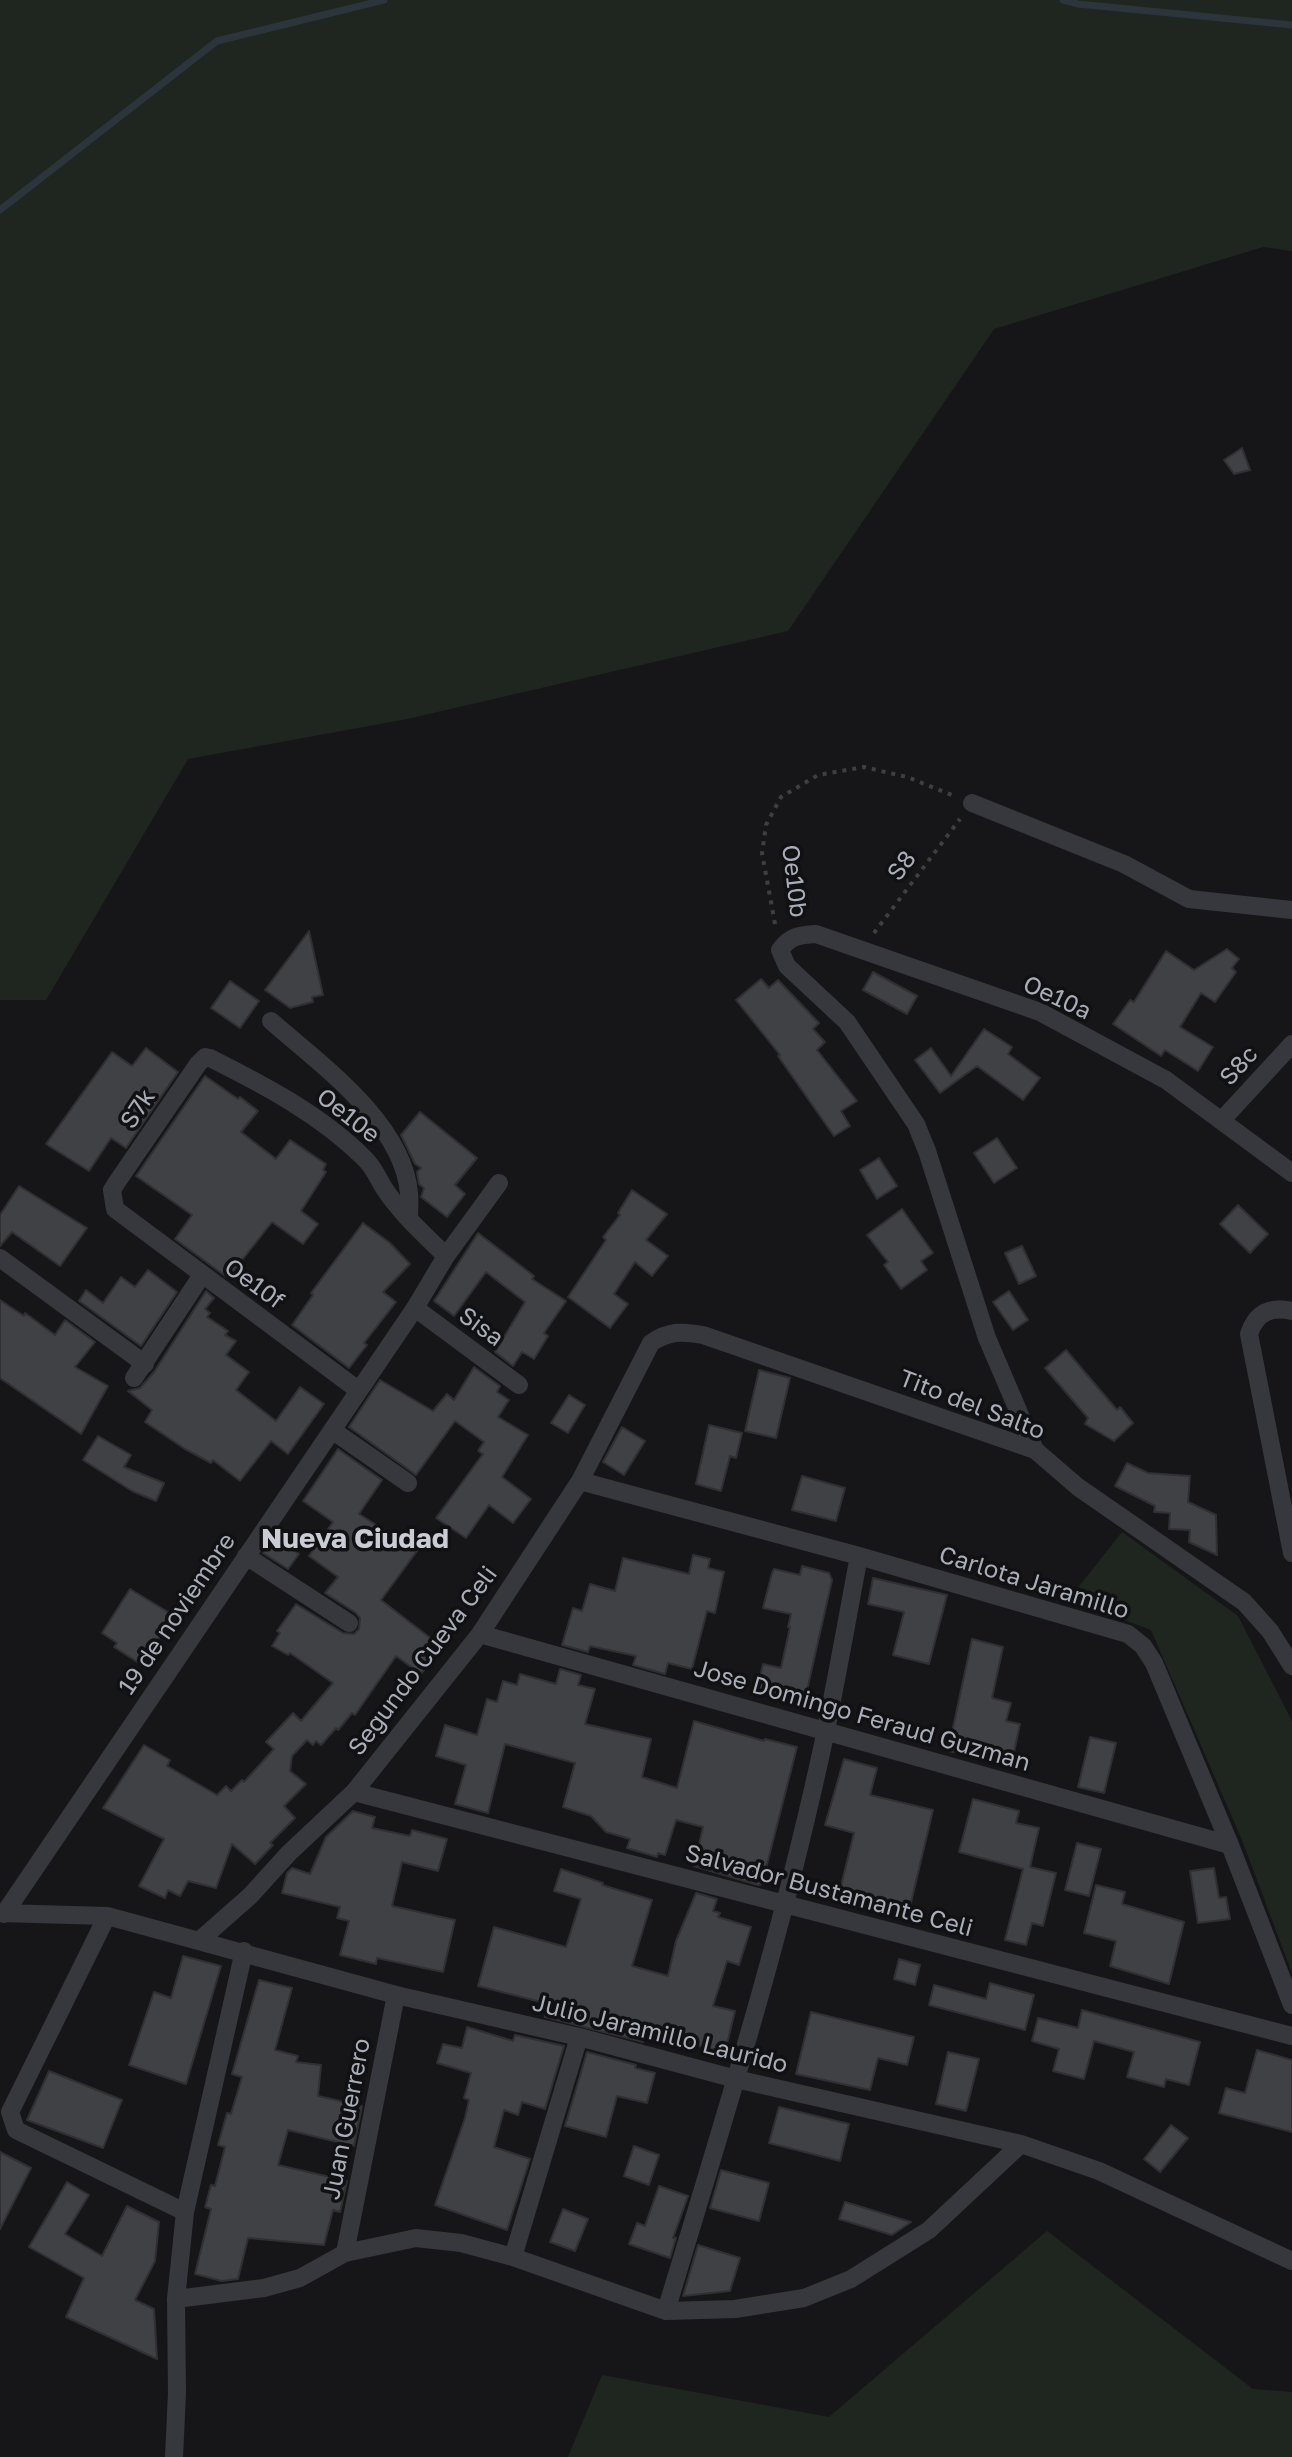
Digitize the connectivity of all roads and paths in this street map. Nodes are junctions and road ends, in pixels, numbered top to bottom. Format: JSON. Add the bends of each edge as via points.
{"nodes":[{"id":1,"x":972,"y":803,"type":"junction"},
{"id":2,"x":1292,"y":910,"type":"edge"},
{"id":3,"x":780,"y":950,"type":"junction"},
{"id":4,"x":860,"y":951,"type":"junction"},
{"id":5,"x":271,"y":1021,"type":"dead end"},
{"id":6,"x":1292,"y":1044,"type":"edge"},
{"id":7,"x":233,"y":1071,"type":"joint"},
{"id":8,"x":1221,"y":1121,"type":"junction"},
{"id":9,"x":1292,"y":1173,"type":"edge"},
{"id":10,"x":499,"y":1183,"type":"dead end"},
{"id":11,"x":122,"y":1215,"type":"joint"},
{"id":12,"x":409,"y":1218,"type":"junction"},
{"id":13,"x":446,"y":1256,"type":"junction"},
{"id":14,"x":0,"y":1258,"type":"edge"},
{"id":15,"x":202,"y":1275,"type":"junction"},
{"id":16,"x":415,"y":1308,"type":"junction"},
{"id":17,"x":1292,"y":1311,"type":"edge"},
{"id":18,"x":662,"y":1335,"type":"joint"},
{"id":19,"x":519,"y":1385,"type":"dead end"},
{"id":20,"x":358,"y":1390,"type":"junction"},
{"id":21,"x":332,"y":1430,"type":"junction"},
{"id":22,"x":1035,"y":1450,"type":"junction"},
{"id":23,"x":580,"y":1481,"type":"junction"},
{"id":24,"x":408,"y":1483,"type":"dead end"},
{"id":25,"x":1292,"y":1553,"type":"edge"},
{"id":26,"x":246,"y":1556,"type":"junction"},
{"id":27,"x":859,"y":1556,"type":"junction"},
{"id":28,"x":349,"y":1623,"type":"dead end"},
{"id":29,"x":480,"y":1634,"type":"junction"},
{"id":30,"x":1292,"y":1666,"type":"edge"},
{"id":31,"x":826,"y":1731,"type":"junction"},
{"id":32,"x":354,"y":1792,"type":"junction"},
{"id":33,"x":1230,"y":1845,"type":"junction"},
{"id":34,"x":784,"y":1905,"type":"junction"},
{"id":35,"x":2,"y":1913,"type":"edge"},
{"id":36,"x":107,"y":1916,"type":"junction"},
{"id":37,"x":200,"y":1940,"type":"junction"},
{"id":38,"x":244,"y":1951,"type":"junction"},
{"id":39,"x":396,"y":1995,"type":"junction"},
{"id":40,"x":1292,"y":2005,"type":"edge"},
{"id":41,"x":1292,"y":2036,"type":"edge"},
{"id":42,"x":579,"y":2037,"type":"junction"},
{"id":43,"x":736,"y":2079,"type":"junction"},
{"id":44,"x":1021,"y":2144,"type":"junction"},
{"id":45,"x":185,"y":2212,"type":"junction"},
{"id":46,"x":345,"y":2253,"type":"junction"},
{"id":47,"x":513,"y":2257,"type":"junction"},
{"id":48,"x":1292,"y":2261,"type":"edge"},
{"id":49,"x":176,"y":2299,"type":"junction"},
{"id":50,"x":666,"y":2311,"type":"junction"},
{"id":51,"x":174,"y":2457,"type":"edge"}],
"edges":[{"from":1,"to":2,"type":"street","via":[[1124,864],[1189,899]]},
{"from":1,"to":3,"type":"path","name":"Oe10b","via":[[907,777],[864,767],[818,775],[781,797],[766,825],[762,853]]},
{"from":1,"to":4,"type":"path","name":"S8"},
{"from":3,"to":4,"type":"street","name":"Oe10a","via":[[788,939],[816,934]]},
{"from":3,"to":22,"type":"street","name":"Oe10b","via":[[787,966],[847,1022],[916,1124],[987,1338]]},
{"from":4,"to":8,"type":"street","name":"Oe10a","via":[[1040,1012],[1166,1080]]},
{"from":5,"to":12,"type":"street","via":[[346,1087],[379,1124],[403,1168]]},
{"from":6,"to":8,"type":"street","name":"S8c"},
{"from":7,"to":11,"type":"street","name":"S7k","via":[[210,1058],[198,1064],[112,1190],[115,1209]]},
{"from":7,"to":12,"type":"street","name":"Oe10e","via":[[310,1113],[362,1156]]},
{"from":8,"to":9,"type":"street","name":"Oe10a"},
{"from":10,"to":13,"type":"street","name":"19 de noviembre"},
{"from":11,"to":15,"type":"street","name":"Oe10f"},
{"from":12,"to":13,"type":"street","name":"Oe10e"},
{"from":13,"to":16,"type":"street","name":"19 de noviembre"},
{"from":14,"to":15,"type":"street","via":[[139,1371]]},
{"from":15,"to":20,"type":"street","name":"Oe10f"},
{"from":16,"to":19,"type":"street","name":"Sisa"},
{"from":16,"to":20,"type":"street","name":"19 de noviembre"},
{"from":17,"to":25,"type":"street","via":[[1265,1312],[1253,1321],[1249,1334]]},
{"from":18,"to":22,"type":"street","name":"Tito del Salto","via":[[703,1335]]},
{"from":18,"to":23,"type":"street","name":"Segundo Cueva Celi","via":[[651,1343]]},
{"from":20,"to":21,"type":"street","name":"19 de noviembre"},
{"from":21,"to":24,"type":"street"},
{"from":21,"to":26,"type":"street","name":"19 de noviembre"},
{"from":22,"to":30,"type":"street","name":"Tito del Salto","via":[[1078,1487],[1244,1602]]},
{"from":23,"to":27,"type":"street","name":"Carlota Jaramillo"},
{"from":23,"to":29,"type":"street","name":"Segundo Cueva Celi"},
{"from":26,"to":28,"type":"street"},
{"from":26,"to":35,"type":"street","name":"19 de noviembre"},
{"from":27,"to":31,"type":"street"},
{"from":27,"to":33,"type":"street","name":"Carlota Jaramillo","via":[[1128,1634],[1154,1663]]},
{"from":29,"to":31,"type":"street","name":"Jose Domingo Feraud Guzman"},
{"from":29,"to":32,"type":"street","name":"Segundo Cueva Celi"},
{"from":31,"to":33,"type":"street","name":"Jose Domingo Feraud Guzman"},
{"from":31,"to":34,"type":"street"},
{"from":32,"to":34,"type":"street","name":"Salvador Bustamante Celi"},
{"from":32,"to":37,"type":"street","name":"Segundo Cueva Celi"},
{"from":33,"to":40,"type":"street","name":"Carlota Jaramillo"},
{"from":34,"to":41,"type":"street","name":"Salvador Bustamante Celi"},
{"from":34,"to":43,"type":"street"},
{"from":35,"to":36,"type":"street","name":"Julio Jaramillo Laurido"},
{"from":36,"to":37,"type":"street","name":"Julio Jaramillo Laurido"},
{"from":36,"to":45,"type":"street","via":[[10,2112],[12,2121],[16,2130]]},
{"from":37,"to":38,"type":"street","name":"Julio Jaramillo Laurido"},
{"from":38,"to":39,"type":"street","name":"Julio Jaramillo Laurido"},
{"from":38,"to":45,"type":"street"},
{"from":39,"to":42,"type":"street","name":"Julio Jaramillo Laurido"},
{"from":39,"to":46,"type":"street","name":"Juan Guerrero"},
{"from":42,"to":43,"type":"street","name":"Julio Jaramillo Laurido"},
{"from":42,"to":47,"type":"street"},
{"from":43,"to":44,"type":"street","name":"Julio Jaramillo Laurido"},
{"from":43,"to":50,"type":"street"},
{"from":44,"to":48,"type":"street","name":"Julio Jaramillo Laurido","via":[[1099,2171]]},
{"from":44,"to":50,"type":"street","via":[[929,2230],[851,2279],[804,2298],[735,2309]]},
{"from":45,"to":49,"type":"street"},
{"from":46,"to":47,"type":"street","via":[[416,2238]]},
{"from":46,"to":49,"type":"street","via":[[300,2278],[264,2288]]},
{"from":47,"to":50,"type":"street"},
{"from":49,"to":51,"type":"street"}]}
